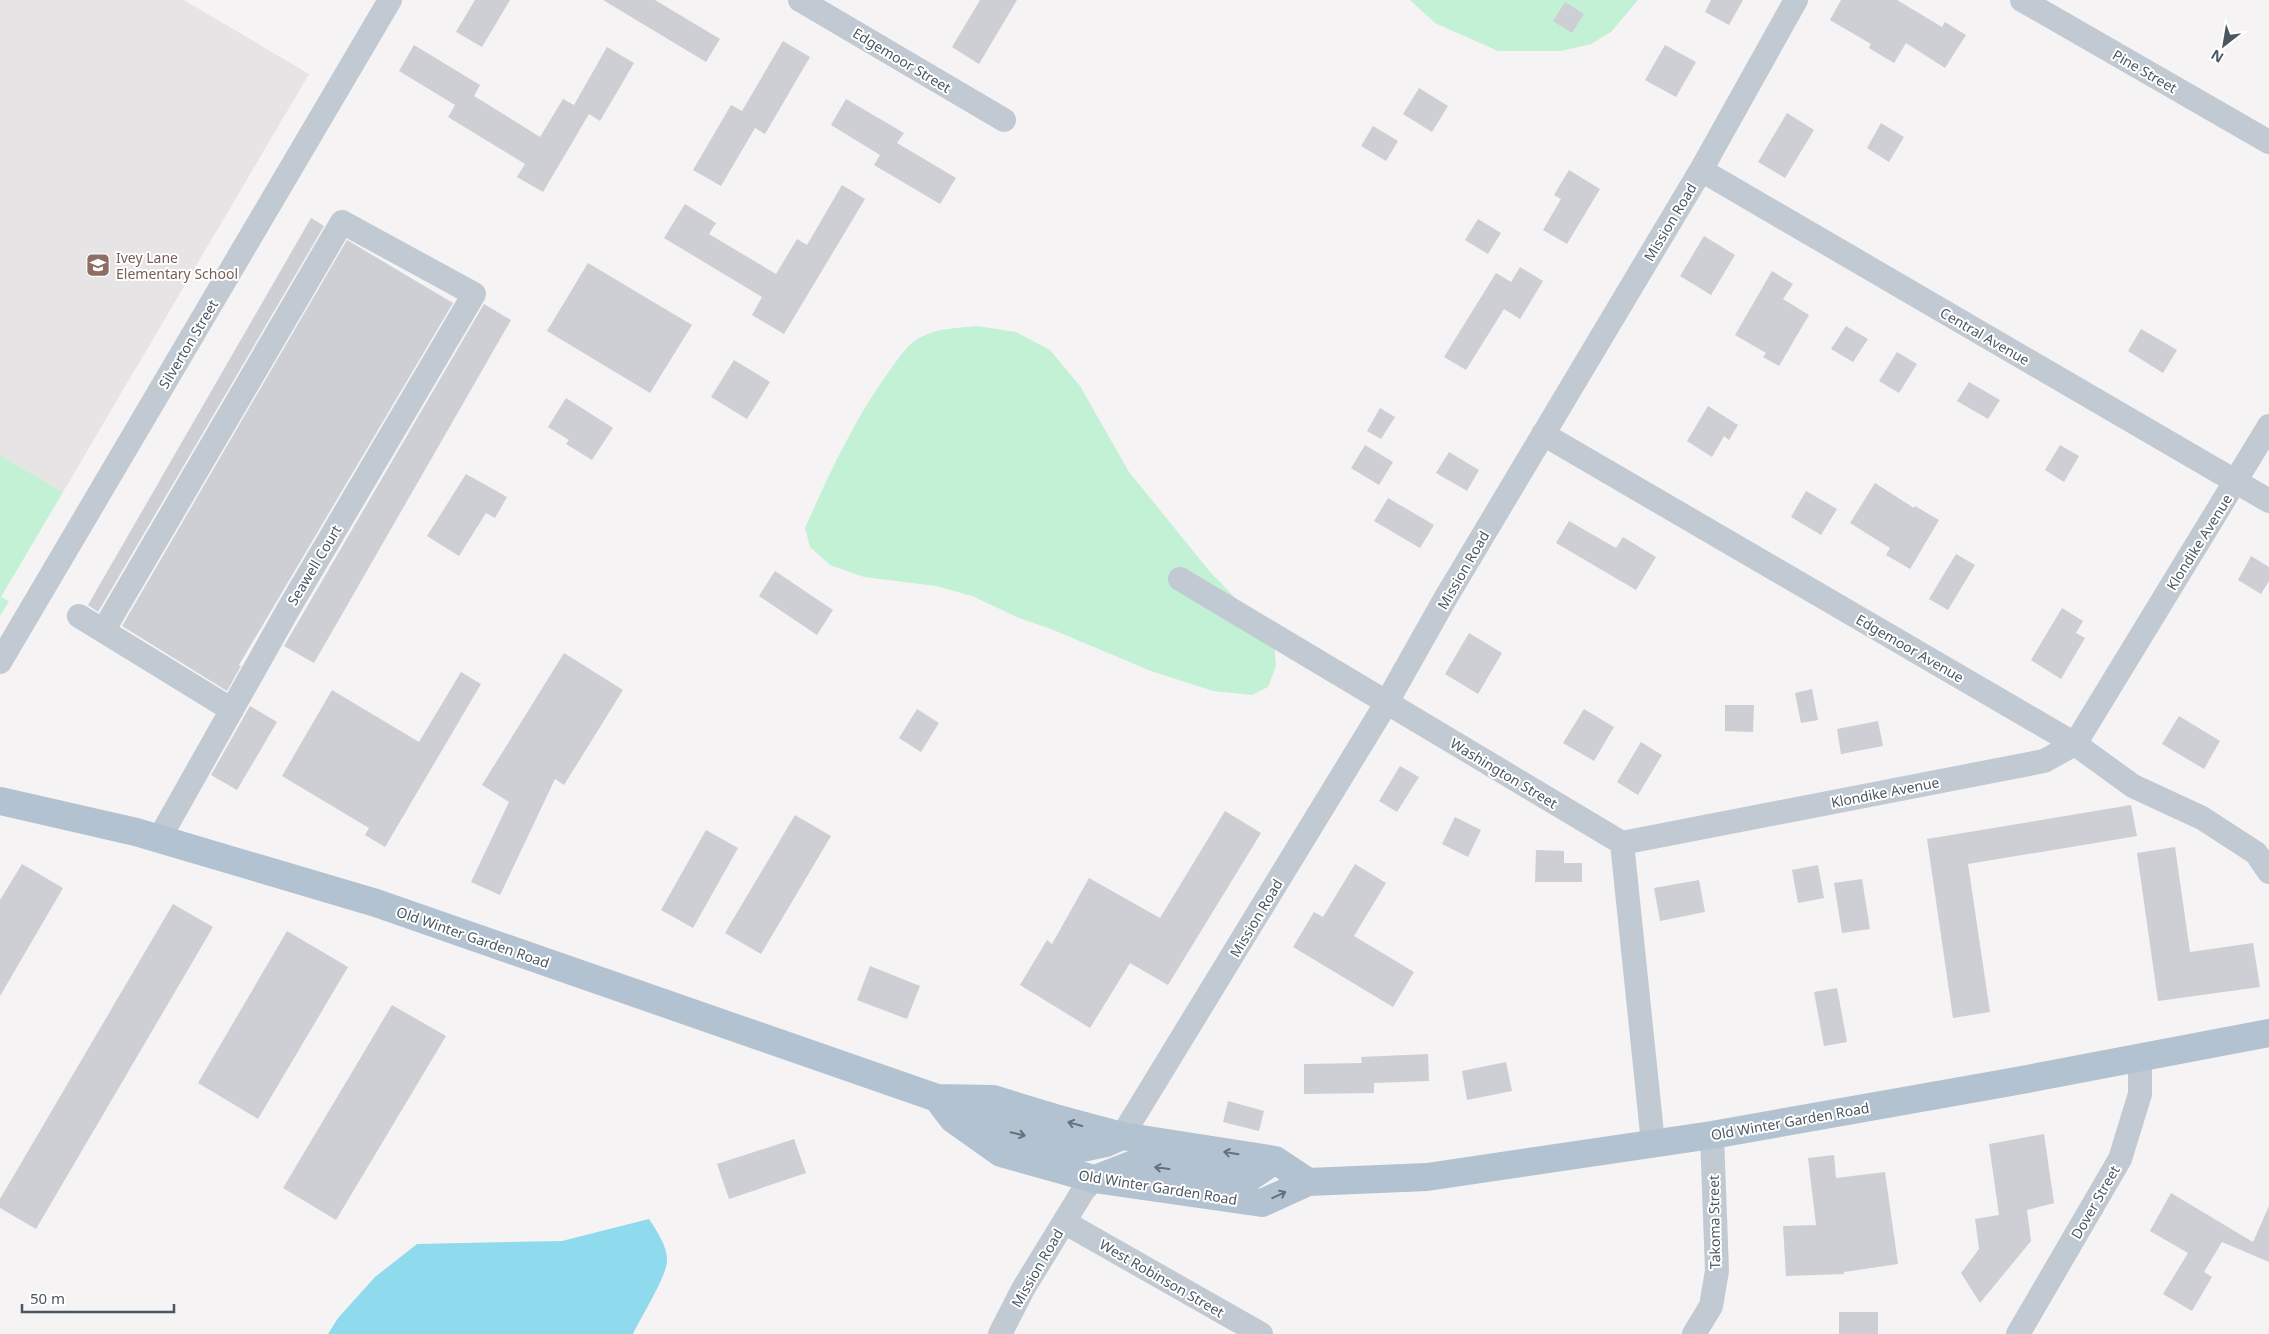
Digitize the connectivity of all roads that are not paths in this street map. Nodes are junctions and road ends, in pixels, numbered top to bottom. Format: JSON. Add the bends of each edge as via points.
{"nodes":[{"id":1,"x":390,"y":0,"type":"edge"},
{"id":2,"x":800,"y":0,"type":"edge"},
{"id":3,"x":1796,"y":0,"type":"edge"},
{"id":4,"x":2022,"y":0,"type":"edge"},
{"id":5,"x":1004,"y":120,"type":"dead end"},
{"id":6,"x":2269,"y":142,"type":"edge"},
{"id":7,"x":1701,"y":170,"type":"junction"},
{"id":8,"x":2269,"y":426,"type":"edge"},
{"id":9,"x":1543,"y":434,"type":"junction"},
{"id":10,"x":2236,"y":482,"type":"junction"},
{"id":11,"x":2269,"y":501,"type":"edge"},
{"id":12,"x":1180,"y":579,"type":"dead end"},
{"id":13,"x":79,"y":616,"type":"dead end"},
{"id":14,"x":103,"y":631,"type":"junction"},
{"id":15,"x":0,"y":662,"type":"edge"},
{"id":16,"x":1387,"y":702,"type":"junction"},
{"id":17,"x":232,"y":710,"type":"junction"},
{"id":18,"x":2074,"y":744,"type":"junction"},
{"id":19,"x":0,"y":801,"type":"edge"},
{"id":20,"x":159,"y":839,"type":"junction"},
{"id":21,"x":1622,"y":843,"type":"junction"},
{"id":22,"x":2269,"y":872,"type":"edge"},
{"id":23,"x":2269,"y":1033,"type":"edge"},
{"id":24,"x":2140,"y":1058,"type":"junction"},
{"id":25,"x":945,"y":1108,"type":"junction"},
{"id":26,"x":1712,"y":1135,"type":"junction"},
{"id":27,"x":1122,"y":1136,"type":"junction"},
{"id":28,"x":1653,"y":1143,"type":"junction"},
{"id":29,"x":1275,"y":1160,"type":"junction"},
{"id":30,"x":1094,"y":1179,"type":"junction"},
{"id":31,"x":1308,"y":1182,"type":"junction"},
{"id":32,"x":1064,"y":1222,"type":"junction"},
{"id":33,"x":1000,"y":1334,"type":"edge"},
{"id":34,"x":1260,"y":1334,"type":"edge"},
{"id":35,"x":1694,"y":1334,"type":"edge"},
{"id":36,"x":2018,"y":1334,"type":"edge"}],
"edges":[{"from":1,"to":15,"type":"street","name":"Silverton Street"},
{"from":2,"to":5,"type":"street","name":"Edgemoor Street"},
{"from":3,"to":7,"type":"street","name":"Mission Road"},
{"from":4,"to":6,"type":"street","name":"Pine Street"},
{"from":7,"to":9,"type":"street","name":"Mission Road"},
{"from":7,"to":10,"type":"street","name":"Central Avenue"},
{"from":8,"to":10,"type":"street","name":"Klondike Avenue"},
{"from":9,"to":16,"type":"street","name":"Mission Road"},
{"from":9,"to":18,"type":"street","name":"Edgemoor Avenue"},
{"from":10,"to":11,"type":"street","name":"Central Avenue"},
{"from":10,"to":18,"type":"street","name":"Klondike Avenue"},
{"from":12,"to":16,"type":"street","name":"Washington Street"},
{"from":13,"to":14,"type":"street"},
{"from":14,"to":17,"type":"street"},
{"from":14,"to":17,"type":"street","name":"Seawell Court","via":[[342,222],[474,294]]},
{"from":16,"to":21,"type":"street","name":"Washington Street"},
{"from":16,"to":27,"type":"street","name":"Mission Road"},
{"from":17,"to":20,"type":"street","name":"Seawell Court"},
{"from":18,"to":21,"type":"street","name":"Klondike Avenue","via":[[2044,761]]},
{"from":18,"to":22,"type":"street","name":"Edgemoor Avenue","via":[[2134,786],[2202,818],[2256,853]]},
{"from":19,"to":20,"type":"main road","name":"Old Winter Garden Road"},
{"from":20,"to":25,"type":"main road","name":"Old Winter Garden Road","via":[[376,903]]},
{"from":21,"to":28,"type":"street"},
{"from":23,"to":24,"type":"main road","name":"Old Winter Garden Road"},
{"from":24,"to":26,"type":"main road","name":"Old Winter Garden Road"},
{"from":24,"to":36,"type":"street","name":"Dover Street","via":[[2140,1094],[2120,1159]]},
{"from":25,"to":27,"type":"main road","name":"Old Winter Garden Road","via":[[993,1099]]},
{"from":25,"to":30,"type":"main road","name":"Old Winter Garden Road","one_way":true,"via":[[1001,1152]]},
{"from":26,"to":28,"type":"main road","name":"Old Winter Garden Road"},
{"from":26,"to":35,"type":"street","name":"Takoma Street","via":[[1717,1271],[1711,1306]]},
{"from":29,"to":27,"type":"main road","name":"Old Winter Garden Road","one_way":true},
{"from":28,"to":31,"type":"main road","name":"Old Winter Garden Road","via":[[1427,1177]]},
{"from":29,"to":30,"type":"main road","one_way":true,"via":[[1250,1177],[1130,1165]]},
{"from":29,"to":31,"type":"main road","name":"Old Winter Garden Road"},
{"from":30,"to":31,"type":"main road","name":"Old Winter Garden Road","one_way":true,"via":[[1262,1203]]},
{"from":30,"to":32,"type":"street","name":"Mission Road"},
{"from":32,"to":33,"type":"street","name":"Mission Road"},
{"from":32,"to":34,"type":"street","name":"West Robinson Street"}]}
